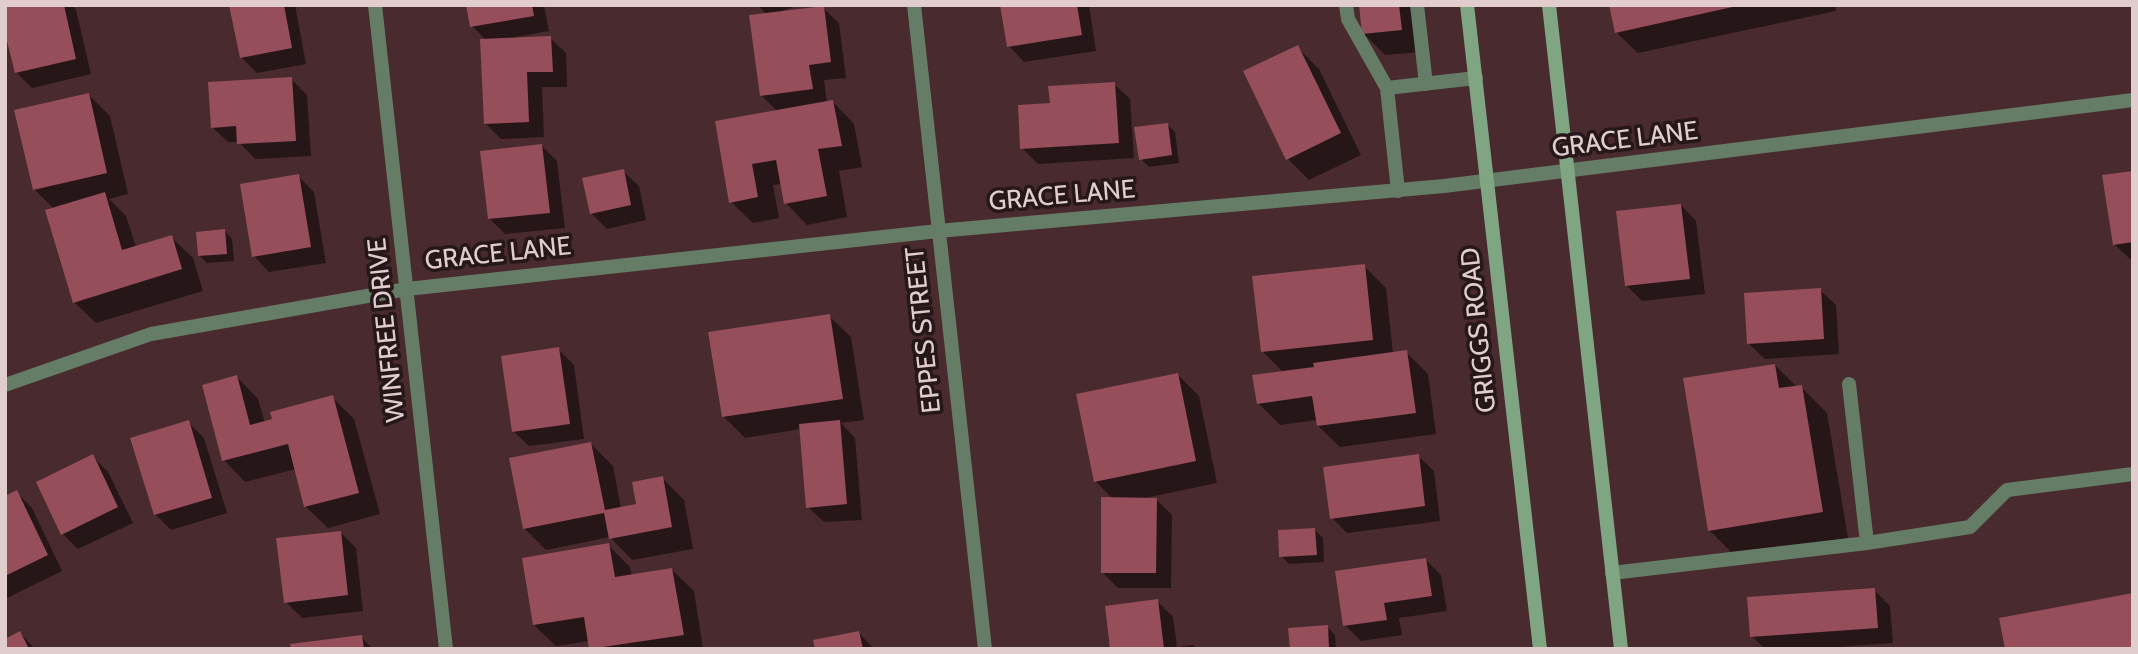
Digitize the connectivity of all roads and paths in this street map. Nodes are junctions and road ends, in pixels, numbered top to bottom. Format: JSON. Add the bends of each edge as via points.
{"nodes":[{"id":1,"x":374,"y":5,"type":"edge"},
{"id":2,"x":914,"y":5,"type":"edge"},
{"id":3,"x":1346,"y":5,"type":"edge"},
{"id":4,"x":1417,"y":5,"type":"edge"},
{"id":5,"x":1467,"y":5,"type":"edge"},
{"id":6,"x":1549,"y":5,"type":"edge"},
{"id":7,"x":1476,"y":78,"type":"junction"},
{"id":8,"x":1426,"y":84,"type":"junction"},
{"id":9,"x":1387,"y":88,"type":"junction"},
{"id":10,"x":2133,"y":100,"type":"edge"},
{"id":11,"x":1569,"y":172,"type":"junction"},
{"id":12,"x":1487,"y":181,"type":"junction"},
{"id":13,"x":1398,"y":191,"type":"junction"},
{"id":14,"x":938,"y":231,"type":"junction"},
{"id":15,"x":407,"y":289,"type":"junction"},
{"id":16,"x":1849,"y":384,"type":"dead end"},
{"id":17,"x":5,"y":385,"type":"edge"},
{"id":18,"x":2133,"y":474,"type":"edge"},
{"id":19,"x":1867,"y":543,"type":"junction"},
{"id":20,"x":1612,"y":573,"type":"junction"},
{"id":21,"x":446,"y":649,"type":"edge"},
{"id":22,"x":985,"y":649,"type":"edge"},
{"id":23,"x":1540,"y":649,"type":"edge"},
{"id":24,"x":1621,"y":649,"type":"edge"}],
"edges":[{"from":1,"to":15,"type":"street","name":"WINFREE DRIVE"},
{"from":2,"to":14,"type":"street","name":"EPPES STREET"},
{"from":3,"to":9,"type":"street","via":[[1348,19]]},
{"from":4,"to":8,"type":"street"},
{"from":5,"to":7,"type":"main road","name":"GRIGGS ROAD"},
{"from":6,"to":11,"type":"main road"},
{"from":7,"to":8,"type":"street"},
{"from":7,"to":12,"type":"main road","name":"GRIGGS ROAD"},
{"from":8,"to":9,"type":"street"},
{"from":9,"to":13,"type":"street"},
{"from":10,"to":11,"type":"street","name":"GRACE LANE"},
{"from":11,"to":12,"type":"street","name":"GRACE LANE"},
{"from":11,"to":20,"type":"main road"},
{"from":12,"to":13,"type":"street","name":"GRACE LANE"},
{"from":12,"to":23,"type":"main road","name":"GRIGGS ROAD"},
{"from":13,"to":14,"type":"street","name":"GRACE LANE"},
{"from":14,"to":15,"type":"street","name":"GRACE LANE"},
{"from":14,"to":22,"type":"street","name":"EPPES STREET"},
{"from":15,"to":17,"type":"street","name":"GRACE LANE","via":[[150,334]]},
{"from":15,"to":21,"type":"street","name":"WINFREE DRIVE"},
{"from":16,"to":19,"type":"street"},
{"from":18,"to":19,"type":"street","via":[[2007,490],[1970,527]]},
{"from":19,"to":20,"type":"street"},
{"from":20,"to":24,"type":"main road"}]}
